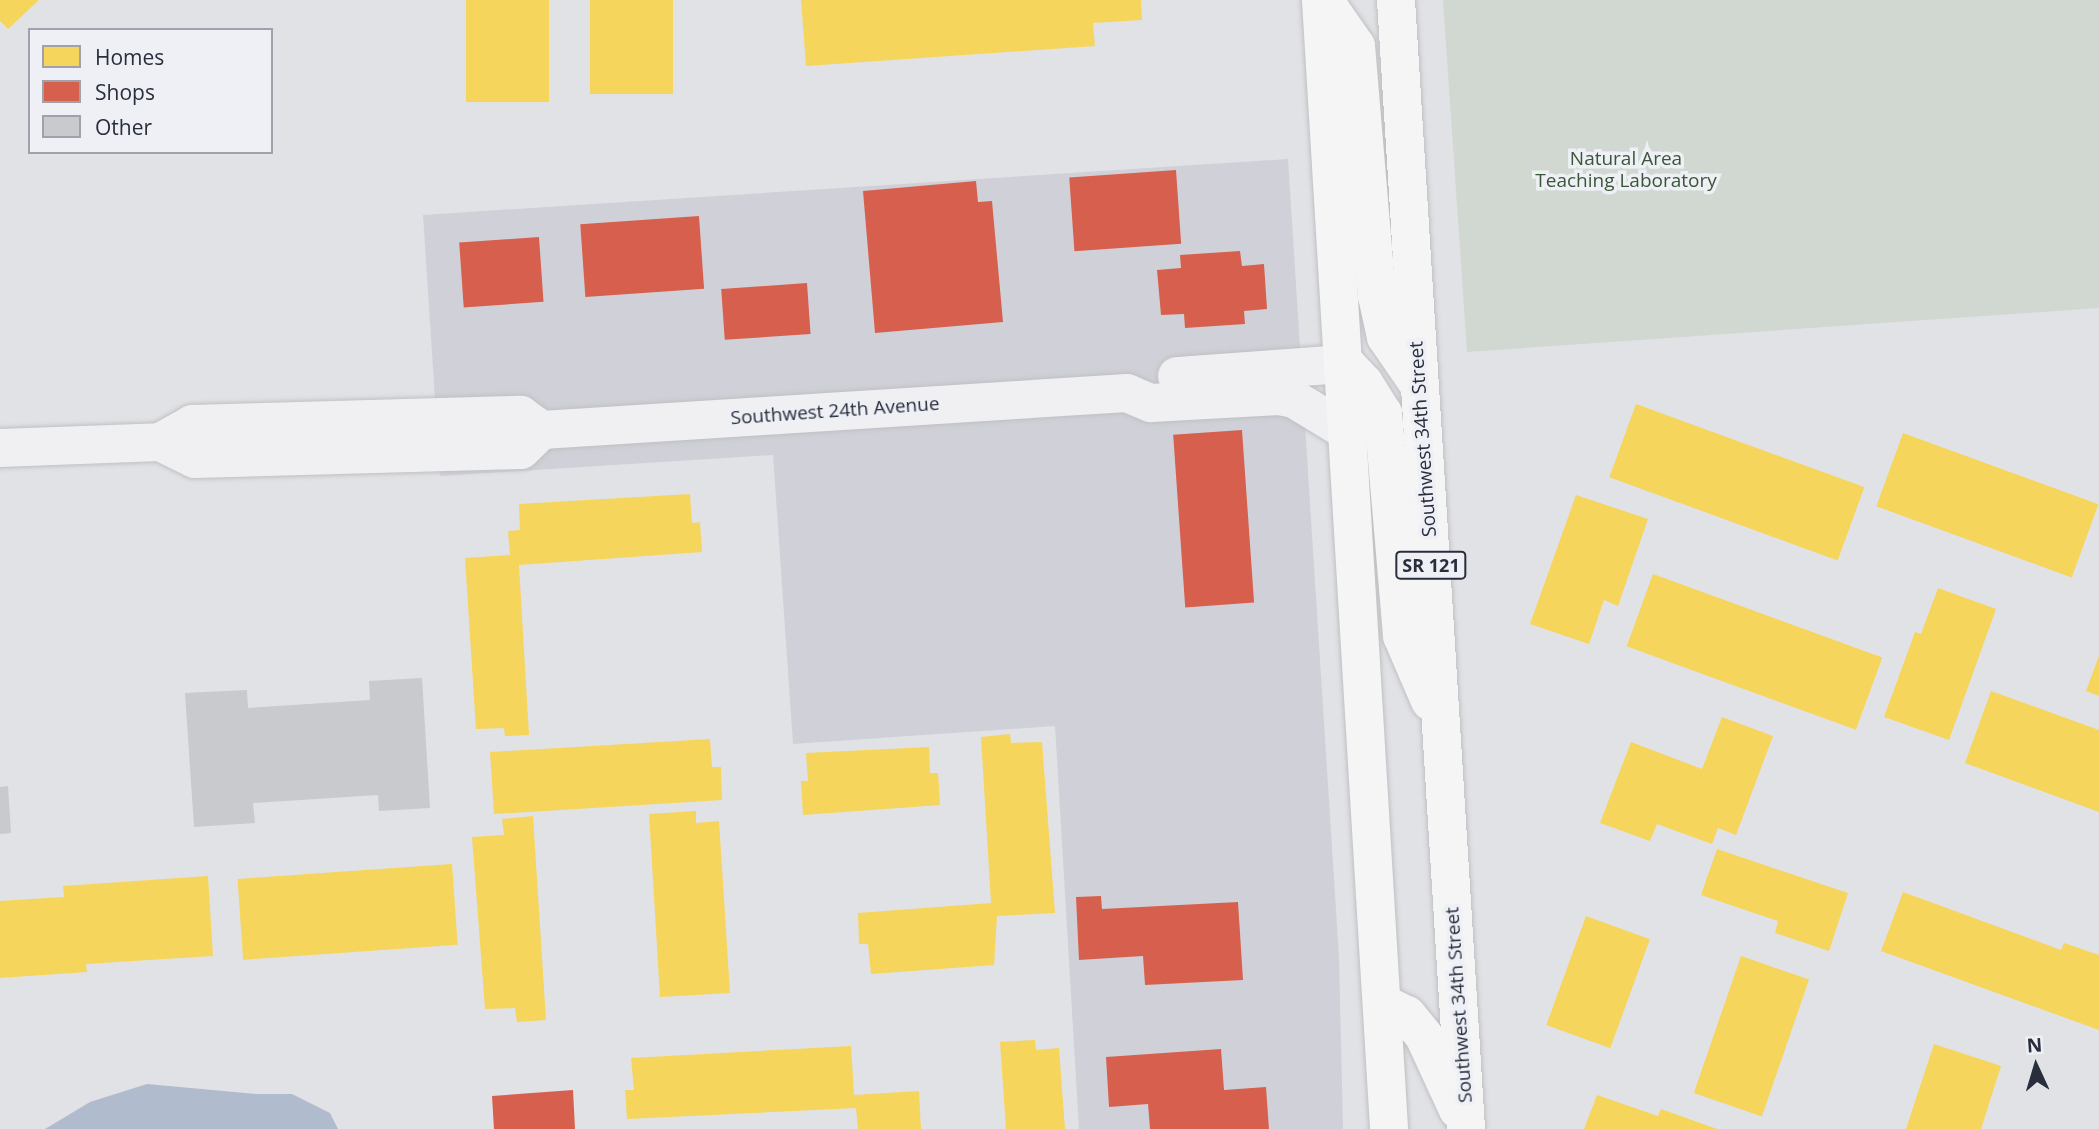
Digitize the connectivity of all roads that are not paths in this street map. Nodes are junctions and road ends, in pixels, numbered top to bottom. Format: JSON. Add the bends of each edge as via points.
{"nodes":[{"id":1,"x":1323,"y":0,"type":"edge"},
{"id":2,"x":1396,"y":0,"type":"edge"},
{"id":3,"x":1346,"y":364,"type":"junction"},
{"id":4,"x":1420,"y":386,"type":"junction"},
{"id":5,"x":1127,"y":393,"type":"junction"},
{"id":6,"x":1350,"y":433,"type":"junction"},
{"id":7,"x":0,"y":448,"type":"edge"},
{"id":8,"x":1441,"y":726,"type":"junction"},
{"id":9,"x":1384,"y":1004,"type":"junction"},
{"id":10,"x":1466,"y":1128,"type":"edge"},
{"id":11,"x":1390,"y":1129,"type":"edge"}],
"edges":[{"from":1,"to":3,"type":"main road"},
{"from":1,"to":4,"type":"main road","via":[[1356,46],[1377,296],[1386,337]]},
{"from":2,"to":4,"type":"main road","name":"Southwest 34th Street","number":"SR 121"},
{"from":3,"to":5,"type":"street","name":"Southwest 24th Avenue","via":[[1148,377]]},
{"from":3,"to":6,"type":"main road"},
{"from":3,"to":8,"type":"main road","via":[[1383,414],[1402,636]]},
{"from":4,"to":8,"type":"main road","name":"Southwest 34th Street","number":"SR 121"},
{"from":5,"to":6,"type":"street","name":"Southwest 24th Avenue","via":[[1151,403],[1287,398],[1310,406]]},
{"from":5,"to":7,"type":"street","name":"Southwest 24th Avenue","via":[[542,430],[521,450],[195,460],[160,442]]},
{"from":6,"to":9,"type":"main road"},
{"from":8,"to":10,"type":"main road","name":"Southwest 34th Street","number":"SR 121"},
{"from":9,"to":10,"type":"main road","via":[[1407,1015],[1424,1036]]},
{"from":9,"to":11,"type":"main road"}]}
